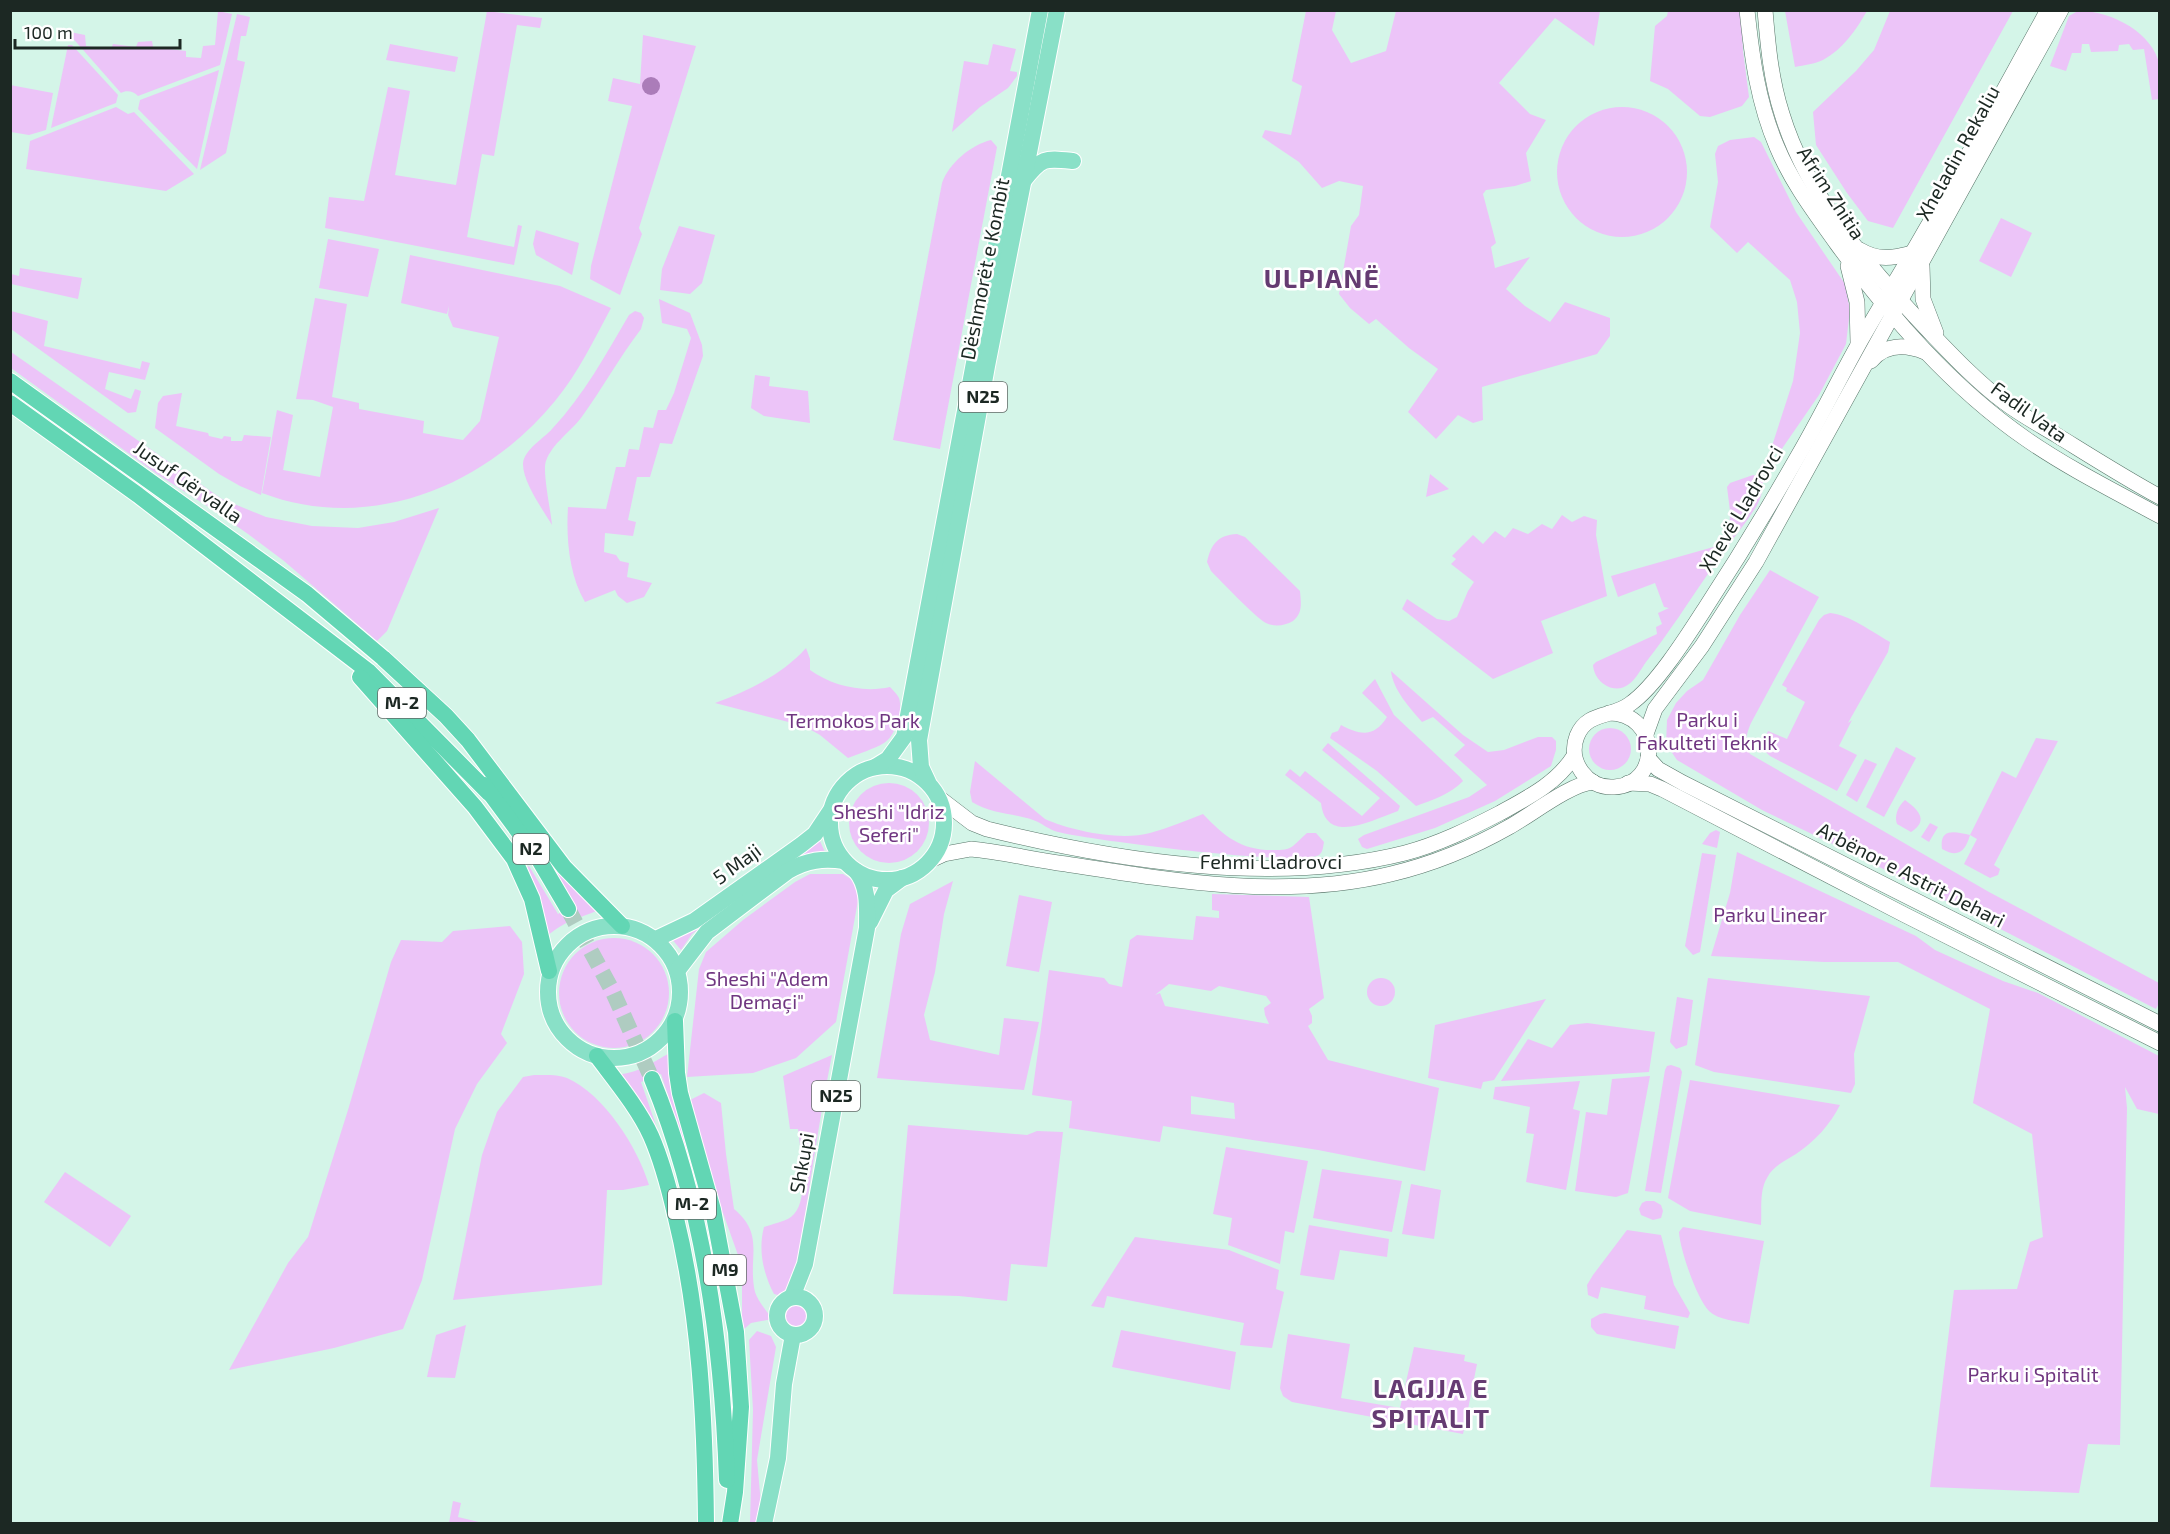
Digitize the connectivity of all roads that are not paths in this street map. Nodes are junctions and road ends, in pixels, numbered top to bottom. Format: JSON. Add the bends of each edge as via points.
{"nodes":[{"id":1,"x":1040,"y":10,"type":"edge"},
{"id":2,"x":1057,"y":10,"type":"edge"},
{"id":3,"x":1747,"y":10,"type":"edge"},
{"id":4,"x":1765,"y":10,"type":"edge"},
{"id":5,"x":2048,"y":10,"type":"edge"},
{"id":6,"x":2061,"y":10,"type":"edge"},
{"id":7,"x":1073,"y":161,"type":"dead end"},
{"id":8,"x":1023,"y":180,"type":"junction"},
{"id":9,"x":1848,"y":248,"type":"junction"},
{"id":10,"x":1918,"y":255,"type":"junction"},
{"id":11,"x":1896,"y":295,"type":"junction"},
{"id":12,"x":1882,"y":303,"type":"junction"},
{"id":13,"x":1893,"y":315,"type":"junction"},
{"id":14,"x":1858,"y":345,"type":"junction"},
{"id":15,"x":1935,"y":348,"type":"junction"},
{"id":16,"x":1863,"y":370,"type":"junction"},
{"id":17,"x":10,"y":381,"type":"edge"},
{"id":18,"x":10,"y":403,"type":"edge"},
{"id":19,"x":2160,"y":496,"type":"edge"},
{"id":20,"x":2160,"y":516,"type":"edge"},
{"id":21,"x":338,"y":621,"type":"junction"},
{"id":22,"x":306,"y":624,"type":"junction"},
{"id":23,"x":1609,"y":713,"type":"junction"},
{"id":24,"x":1646,"y":734,"type":"junction"},
{"id":25,"x":1575,"y":756,"type":"junction"},
{"id":26,"x":1648,"y":759,"type":"junction"},
{"id":27,"x":875,"y":767,"type":"junction"},
{"id":28,"x":928,"y":782,"type":"junction"},
{"id":29,"x":1593,"y":782,"type":"junction"},
{"id":30,"x":1628,"y":783,"type":"junction"},
{"id":31,"x":489,"y":793,"type":"junction"},
{"id":32,"x":938,"y":797,"type":"junction"},
{"id":33,"x":832,"y":809,"type":"junction"},
{"id":34,"x":931,"y":860,"type":"junction"},
{"id":35,"x":850,"y":866,"type":"junction"},
{"id":36,"x":902,"y":878,"type":"junction"},
{"id":37,"x":568,"y":909,"type":"tunnel mouth"},
{"id":38,"x":622,"y":926,"type":"junction"},
{"id":39,"x":867,"y":928,"type":"junction"},
{"id":40,"x":656,"y":939,"type":"junction"},
{"id":41,"x":549,"y":971,"type":"junction"},
{"id":42,"x":677,"y":971,"type":"junction"},
{"id":43,"x":675,"y":1021,"type":"junction"},
{"id":44,"x":2160,"y":1024,"type":"edge"},
{"id":45,"x":2160,"y":1043,"type":"edge"},
{"id":46,"x":597,"y":1056,"type":"junction"},
{"id":47,"x":652,"y":1079,"type":"tunnel mouth"},
{"id":48,"x":800,"y":1299,"type":"junction"},
{"id":49,"x":715,"y":1333,"type":"junction"},
{"id":50,"x":793,"y":1335,"type":"junction"},
{"id":51,"x":765,"y":1521,"type":"edge"},
{"id":52,"x":706,"y":1524,"type":"edge"},
{"id":53,"x":713,"y":1524,"type":"edge"},
{"id":54,"x":729,"y":1524,"type":"edge"}],
"edges":[{"from":1,"to":27,"type":"main road","name":"Dëshmorët e Kombit","number":"N25","via":[[904,737],[888,759]]},
{"from":2,"to":8,"type":"main road","name":"Dëshmorët e Kombit","number":"N25"},
{"from":3,"to":9,"type":"main road","name":"Afrim Zhitia","via":[[1752,63],[1777,147],[1807,202]]},
{"from":4,"to":9,"type":"main road","name":"Afrim Zhitia","via":[[1770,63],[1782,114],[1801,163]]},
{"from":5,"to":10,"type":"main road","name":"Xheladin Rekaliu"},
{"from":6,"to":10,"type":"main road","name":"Xheladin Rekaliu"},
{"from":7,"to":8,"type":"main road","via":[[1046,160]]},
{"from":8,"to":28,"type":"main road","name":"Dëshmorët e Kombit","number":"N25","via":[[919,740],[921,767]]},
{"from":9,"to":10,"type":"main road","via":[[1889,259]]},
{"from":9,"to":11,"type":"main road","name":"Afrim Zhitia"},
{"from":9,"to":12,"type":"main road","name":"Afrim Zhitia"},
{"from":9,"to":14,"type":"main road","via":[[1857,302]]},
{"from":10,"to":11,"type":"main road","name":"Xheladin Rekaliu"},
{"from":10,"to":15,"type":"main road"},
{"from":11,"to":12,"type":"main road","name":"Xheladin Rekaliu"},
{"from":11,"to":13,"type":"main road","name":"Xheladin Rekaliu"},
{"from":11,"to":15,"type":"main road","name":"Fadil Vata"},
{"from":12,"to":13,"type":"main road","name":"Afrim Zhitia"},
{"from":12,"to":14,"type":"main road","name":"Xhevë Lladrovci"},
{"from":13,"to":15,"type":"main road","name":"Fadil Vata"},
{"from":13,"to":16,"type":"main road","name":"Xhevë Lladrovci"},
{"from":14,"to":23,"type":"main road","name":"Xhevë Lladrovci","via":[[1776,495],[1706,607],[1639,697],[1622,710]]},
{"from":15,"to":16,"type":"main road","via":[[1889,348]]},
{"from":15,"to":19,"type":"main road","name":"Fadil Vata","via":[[2005,403]]},
{"from":15,"to":20,"type":"main road","name":"Fadil Vata","via":[[1977,400],[2026,439]]},
{"from":16,"to":24,"type":"main road","name":"Xhevë Lladrovci","via":[[1756,562],[1702,646],[1655,709]]},
{"from":17,"to":21,"type":"highway","name":"Jusuf Gërvalla","number":"M-2","via":[[193,511]]},
{"from":18,"to":22,"type":"highway","name":"Jusuf Gërvalla","number":"M-2"},
{"from":21,"to":31,"type":"highway","number":"M-2","via":[[442,731]]},
{"from":21,"to":38,"type":"highway","via":[[446,716],[564,867]]},
{"from":22,"to":31,"type":"highway","number":"M-2","via":[[369,670]]},
{"from":22,"to":41,"type":"highway","via":[[412,734],[514,859],[532,900]]},
{"from":23,"to":24,"type":"main road","via":[[1631,718]]},
{"from":23,"to":25,"type":"main road","via":[[1594,717],[1582,728],[1575,741]]},
{"from":24,"to":26,"type":"main road"},
{"from":25,"to":29,"type":"main road","via":[[1583,774]]},
{"from":25,"to":32,"type":"main road","name":"Fehmi Lladrovci","via":[[1553,781],[1476,827],[1405,853],[1341,866],[1228,867],[1092,850],[972,824]]},
{"from":26,"to":30,"type":"main road","via":[[1639,776]]},
{"from":26,"to":44,"type":"main road","name":"Arbënor e Astrit Dehari","via":[[1674,779]]},
{"from":27,"to":28,"type":"main road","via":[[904,769]]},
{"from":27,"to":33,"type":"main road","via":[[851,779],[838,793]]},
{"from":28,"to":32,"type":"main road"},
{"from":29,"to":30,"type":"main road","via":[[1611,787]]},
{"from":29,"to":34,"type":"main road","name":"Fehmi Lladrovci","via":[[1576,787],[1510,827],[1452,855],[1402,872],[1343,884],[1191,883],[972,849]]},
{"from":30,"to":45,"type":"main road","name":"Arbënor e Astrit Dehari","via":[[1662,789]]},
{"from":31,"to":37,"type":"highway","number":"N2","via":[[538,858]]},
{"from":32,"to":34,"type":"main road","via":[[944,812],[944,829]]},
{"from":33,"to":35,"type":"main road","via":[[834,843]]},
{"from":33,"to":40,"type":"main road","name":"5 Maji","via":[[815,834],[801,845],[694,921]]},
{"from":34,"to":36,"type":"main road"},
{"from":35,"to":36,"type":"main road","via":[[869,877]]},
{"from":35,"to":39,"type":"main road","name":"Shkupi","number":"N25","via":[[864,885]]},
{"from":35,"to":42,"type":"main road","name":"5 Maji","via":[[821,859],[788,871],[707,932]]},
{"from":36,"to":39,"type":"main road","name":"Shkupi","number":"N25","via":[[879,899]]},
{"from":38,"to":40,"type":"main road"},
{"from":38,"to":41,"type":"main road","via":[[598,927],[578,936],[559,952]]},
{"from":39,"to":48,"type":"main road","name":"Shkupi","number":"N25"},
{"from":40,"to":42,"type":"main road"},
{"from":41,"to":46,"type":"main road","via":[[545,990],[549,1011],[576,1046]]},
{"from":42,"to":43,"type":"main road","via":[[681,985]]},
{"from":43,"to":46,"type":"main road","via":[[658,1042],[639,1054]]},
{"from":43,"to":54,"type":"highway","number":"M9","via":[[680,1093],[712,1210],[736,1332],[741,1407]]},
{"from":46,"to":52,"type":"highway","number":"M9","via":[[650,1134],[664,1171],[681,1240],[699,1365]]},
{"from":47,"to":49,"type":"highway","number":"M-2","via":[[688,1187],[705,1262]]},
{"from":48,"to":50,"type":"main road","name":"Shkupi","number":"N25","via":[[815,1314],[814,1323],[808,1331]]},
{"from":48,"to":50,"type":"main road","via":[[784,1301],[777,1316],[785,1332]]},
{"from":49,"to":53,"type":"highway","number":"M-2","via":[[717,1449]]},
{"from":49,"to":54,"type":"highway","number":"M-2","via":[[724,1403]]},
{"from":50,"to":51,"type":"main road","via":[[784,1384],[778,1458]]}]}
